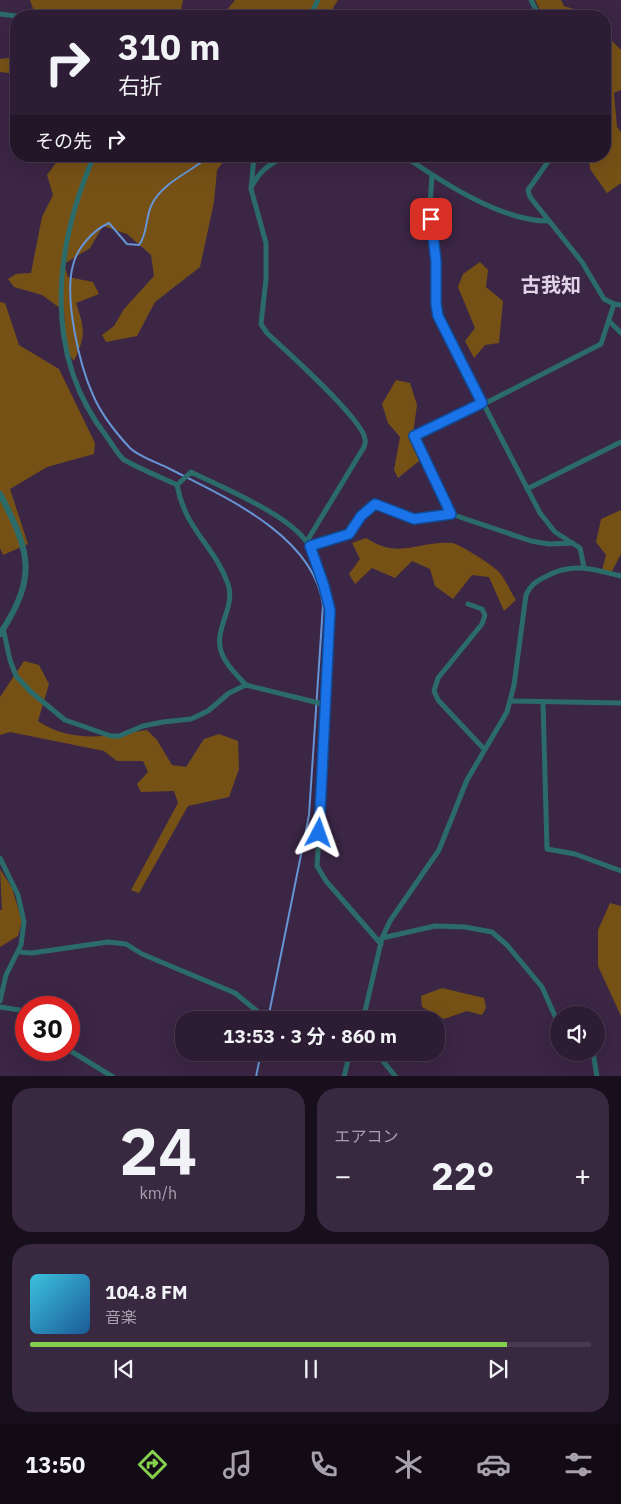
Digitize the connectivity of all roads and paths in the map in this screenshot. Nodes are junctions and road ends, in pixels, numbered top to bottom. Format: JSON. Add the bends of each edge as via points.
{"nodes":[{"id":1,"x":92,"y":162,"type":"edge"},
{"id":2,"x":253,"y":162,"type":"edge"},
{"id":3,"x":275,"y":162,"type":"edge"},
{"id":4,"x":412,"y":162,"type":"edge"},
{"id":5,"x":548,"y":162,"type":"edge"},
{"id":6,"x":432,"y":176,"type":"junction"},
{"id":7,"x":251,"y":189,"type":"junction"},
{"id":8,"x":548,"y":221,"type":"junction"},
{"id":9,"x":614,"y":304,"type":"junction"},
{"id":10,"x":621,"y":305,"type":"edge"},
{"id":11,"x":610,"y":322,"type":"junction"},
{"id":12,"x":621,"y":333,"type":"edge"},
{"id":13,"x":483,"y":404,"type":"junction"},
{"id":14,"x":621,"y":442,"type":"edge"},
{"id":15,"x":177,"y":485,"type":"junction"},
{"id":16,"x":527,"y":489,"type":"junction"},
{"id":17,"x":0,"y":494,"type":"edge"},
{"id":18,"x":451,"y":514,"type":"junction"},
{"id":19,"x":575,"y":543,"type":"junction"},
{"id":20,"x":308,"y":544,"type":"junction"},
{"id":21,"x":584,"y":567,"type":"junction"},
{"id":22,"x":621,"y":576,"type":"edge"},
{"id":23,"x":468,"y":604,"type":"dead end"},
{"id":24,"x":2,"y":631,"type":"edge"},
{"id":25,"x":246,"y":685,"type":"junction"},
{"id":26,"x":511,"y":702,"type":"junction"},
{"id":27,"x":543,"y":702,"type":"junction"},
{"id":28,"x":621,"y":703,"type":"edge"},
{"id":29,"x":327,"y":705,"type":"junction"},
{"id":30,"x":484,"y":749,"type":"junction"},
{"id":31,"x":0,"y":858,"type":"edge"},
{"id":32,"x":621,"y":871,"type":"edge"},
{"id":33,"x":382,"y":941,"type":"junction"},
{"id":34,"x":18,"y":952,"type":"junction"},
{"id":35,"x":0,"y":1001,"type":"edge"},
{"id":36,"x":0,"y":1006,"type":"edge"},
{"id":37,"x":550,"y":1006,"type":"edge"},
{"id":38,"x":15,"y":1009,"type":"edge"},
{"id":39,"x":257,"y":1011,"type":"edge"},
{"id":40,"x":365,"y":1011,"type":"edge"},
{"id":41,"x":80,"y":1057,"type":"edge"},
{"id":42,"x":348,"y":1061,"type":"edge"},
{"id":43,"x":383,"y":1061,"type":"edge"},
{"id":44,"x":594,"y":1061,"type":"edge"},
{"id":45,"x":111,"y":1076,"type":"edge"},
{"id":46,"x":344,"y":1076,"type":"edge"},
{"id":47,"x":396,"y":1076,"type":"edge"},
{"id":48,"x":597,"y":1076,"type":"edge"}],
"edges":[{"from":1,"to":15,"type":"street","via":[[77,198],[68,235],[61,294],[65,352],[92,418],[123,460]]},
{"from":2,"to":7,"type":"street"},
{"from":3,"to":7,"type":"street","via":[[258,175]]},
{"from":4,"to":6,"type":"street"},
{"from":5,"to":8,"type":"street","via":[[528,190]]},
{"from":6,"to":8,"type":"street","via":[[479,202],[537,221]]},
{"from":6,"to":13,"type":"street","via":[[430,206],[438,316]]},
{"from":7,"to":20,"type":"street","via":[[266,243],[261,324],[267,334],[328,391],[354,420],[365,439],[364,447]]},
{"from":8,"to":9,"type":"street","via":[[582,262],[604,299]]},
{"from":9,"to":10,"type":"street"},
{"from":9,"to":11,"type":"street"},
{"from":11,"to":12,"type":"street"},
{"from":11,"to":13,"type":"street","via":[[601,344]]},
{"from":13,"to":16,"type":"street"},
{"from":13,"to":18,"type":"street","via":[[414,436]]},
{"from":14,"to":16,"type":"street"},
{"from":15,"to":20,"type":"street","via":[[191,472],[273,514],[292,526]]},
{"from":15,"to":25,"type":"street","via":[[186,516],[228,583],[231,594],[220,650]]},
{"from":16,"to":19,"type":"street","via":[[549,526]]},
{"from":17,"to":24,"type":"street","via":[[24,544],[27,567],[19,596]]},
{"from":18,"to":19,"type":"street","via":[[531,541]]},
{"from":18,"to":20,"type":"street","via":[[414,519],[375,504],[361,516],[349,534]]},
{"from":19,"to":21,"type":"street","via":[[582,554]]},
{"from":20,"to":29,"type":"street","via":[[330,610]]},
{"from":21,"to":22,"type":"street"},
{"from":21,"to":26,"type":"street","via":[[563,568],[537,580],[526,595]]},
{"from":23,"to":30,"type":"street","via":[[482,609],[485,615],[482,624],[438,678],[434,691],[438,700]]},
{"from":24,"to":25,"type":"street","via":[[16,676],[31,692],[66,720],[111,736],[120,736],[143,726],[191,719]]},
{"from":25,"to":29,"type":"street"},
{"from":26,"to":27,"type":"street"},
{"from":26,"to":30,"type":"street"},
{"from":27,"to":28,"type":"street"},
{"from":27,"to":32,"type":"street","via":[[547,849],[575,854]]},
{"from":29,"to":33,"type":"street","via":[[316,866]]},
{"from":30,"to":33,"type":"street","via":[[456,802],[439,850],[390,921]]},
{"from":31,"to":34,"type":"street","via":[[23,911],[23,936]]},
{"from":33,"to":37,"type":"street","via":[[435,926],[465,926],[492,932],[542,987]]},
{"from":33,"to":40,"type":"street"},
{"from":34,"to":35,"type":"street","via":[[6,976]]},
{"from":34,"to":39,"type":"street","via":[[108,942],[126,944],[142,954],[235,993]]},
{"from":36,"to":38,"type":"street"},
{"from":41,"to":45,"type":"street"},
{"from":42,"to":46,"type":"street"},
{"from":43,"to":47,"type":"street"},
{"from":44,"to":48,"type":"street"}]}
